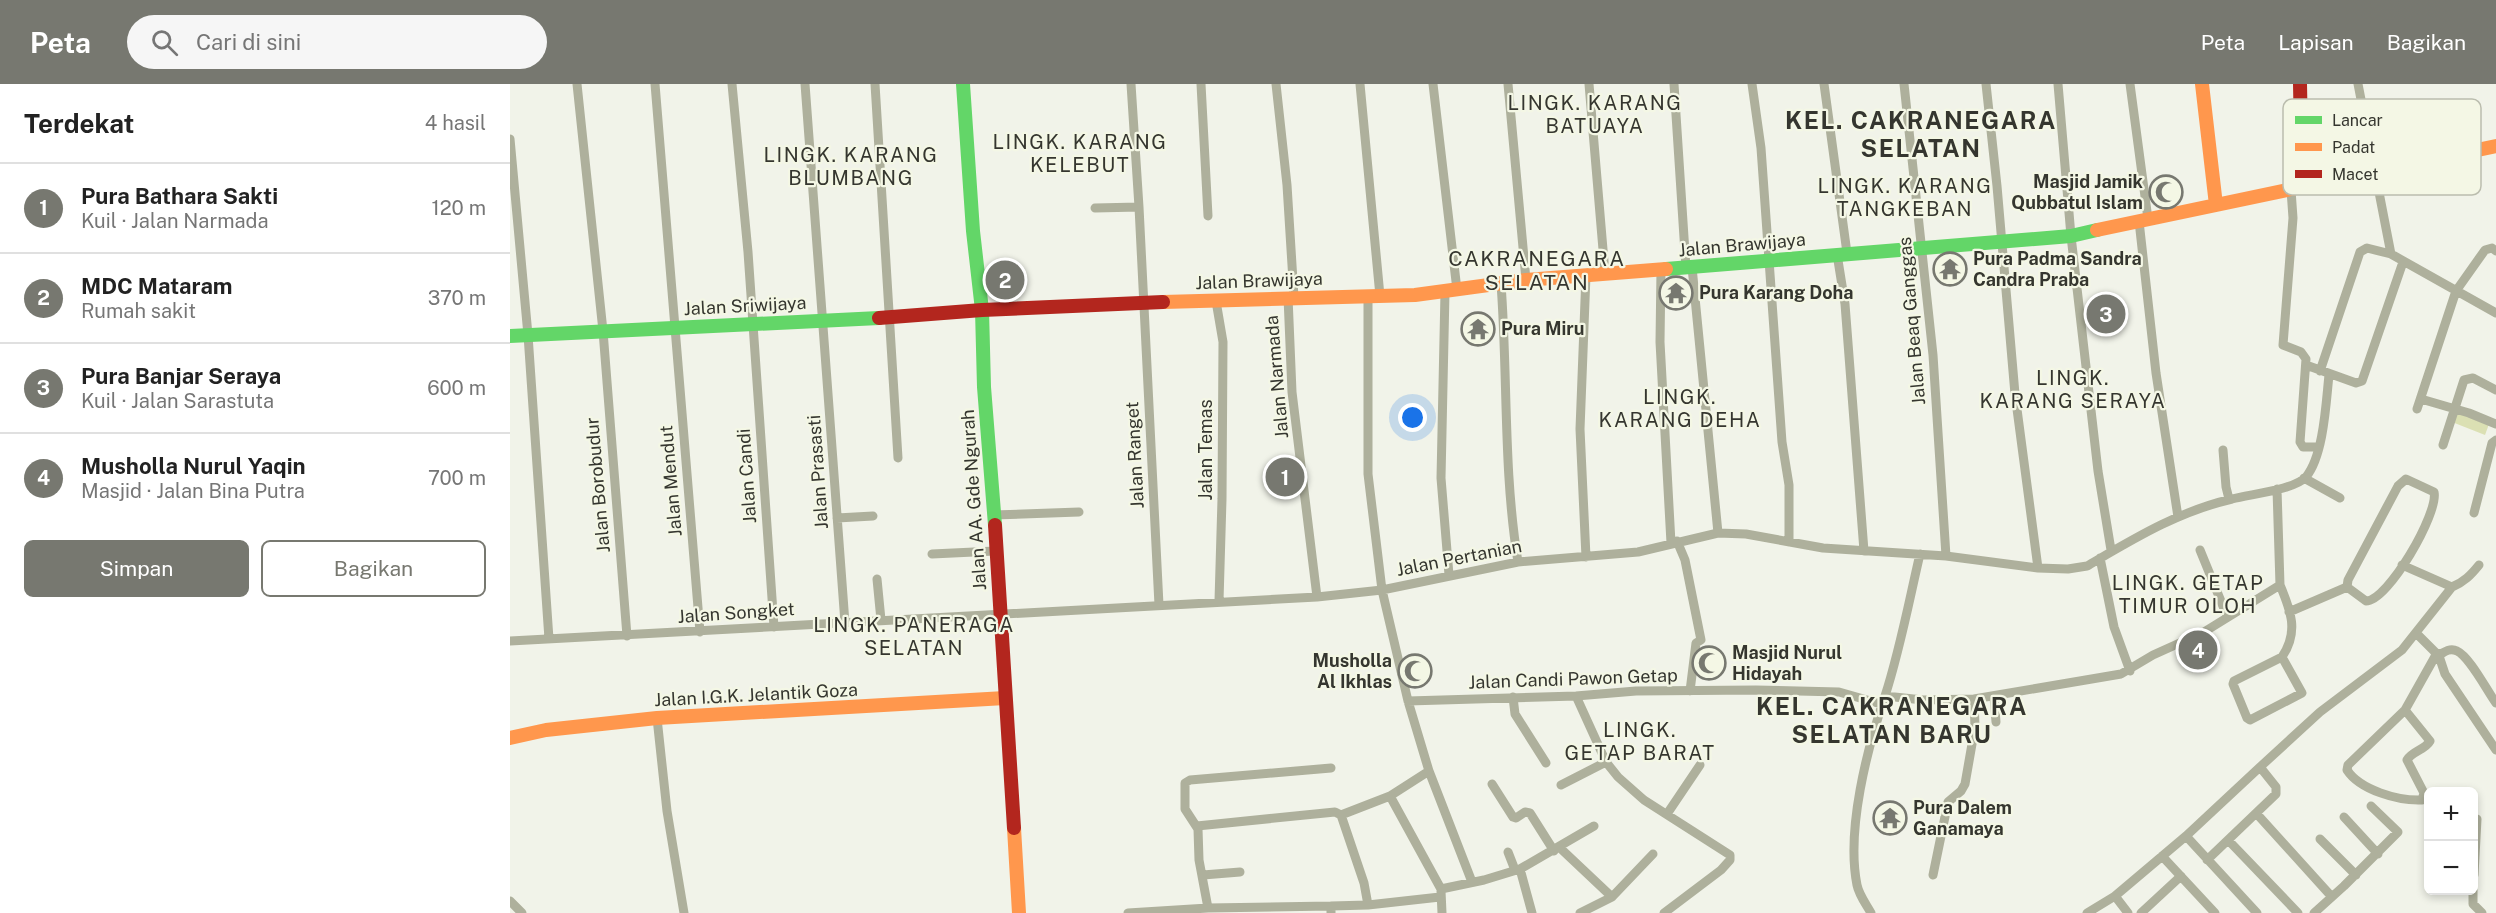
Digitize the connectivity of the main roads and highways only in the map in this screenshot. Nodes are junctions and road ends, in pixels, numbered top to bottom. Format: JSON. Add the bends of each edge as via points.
{"nodes":[{"id":1,"x":963,"y":84,"type":"edge"},
{"id":2,"x":2202,"y":84,"type":"edge"},
{"id":3,"x":2300,"y":84,"type":"edge"},
{"id":4,"x":2299,"y":99,"type":"edge"},
{"id":5,"x":2496,"y":146,"type":"edge"},
{"id":6,"x":2481,"y":149,"type":"edge"},
{"id":7,"x":2283,"y":191,"type":"edge"},
{"id":8,"x":2216,"y":205,"type":"junction"},
{"id":9,"x":982,"y":310,"type":"junction"},
{"id":10,"x":510,"y":336,"type":"edge"},
{"id":11,"x":1005,"y":699,"type":"junction"},
{"id":12,"x":510,"y":738,"type":"edge"},
{"id":13,"x":1019,"y":913,"type":"edge"}],
"edges":[{"from":1,"to":9,"type":"main road","name":"Jalan AA. Gde Ngurah"},
{"from":2,"to":8,"type":"main road"},
{"from":3,"to":4,"type":"main road"},
{"from":5,"to":6,"type":"main road","name":"Jalan Brawijaya"},
{"from":7,"to":8,"type":"main road","name":"Jalan Brawijaya"},
{"from":8,"to":9,"type":"main road","name":"Jalan Brawijaya","via":[[2071,236],[1526,280],[1451,291]]},
{"from":9,"to":10,"type":"main road","name":"Jalan Sriwijaya"},
{"from":9,"to":11,"type":"main road","name":"Jalan AA. Gde Ngurah"},
{"from":11,"to":12,"type":"main road","name":"Jalan I.G.K. Jelantik Goza","via":[[657,718],[546,730]]},
{"from":11,"to":13,"type":"main road","name":"Jalan AA. Gde Ngurah"}]}
